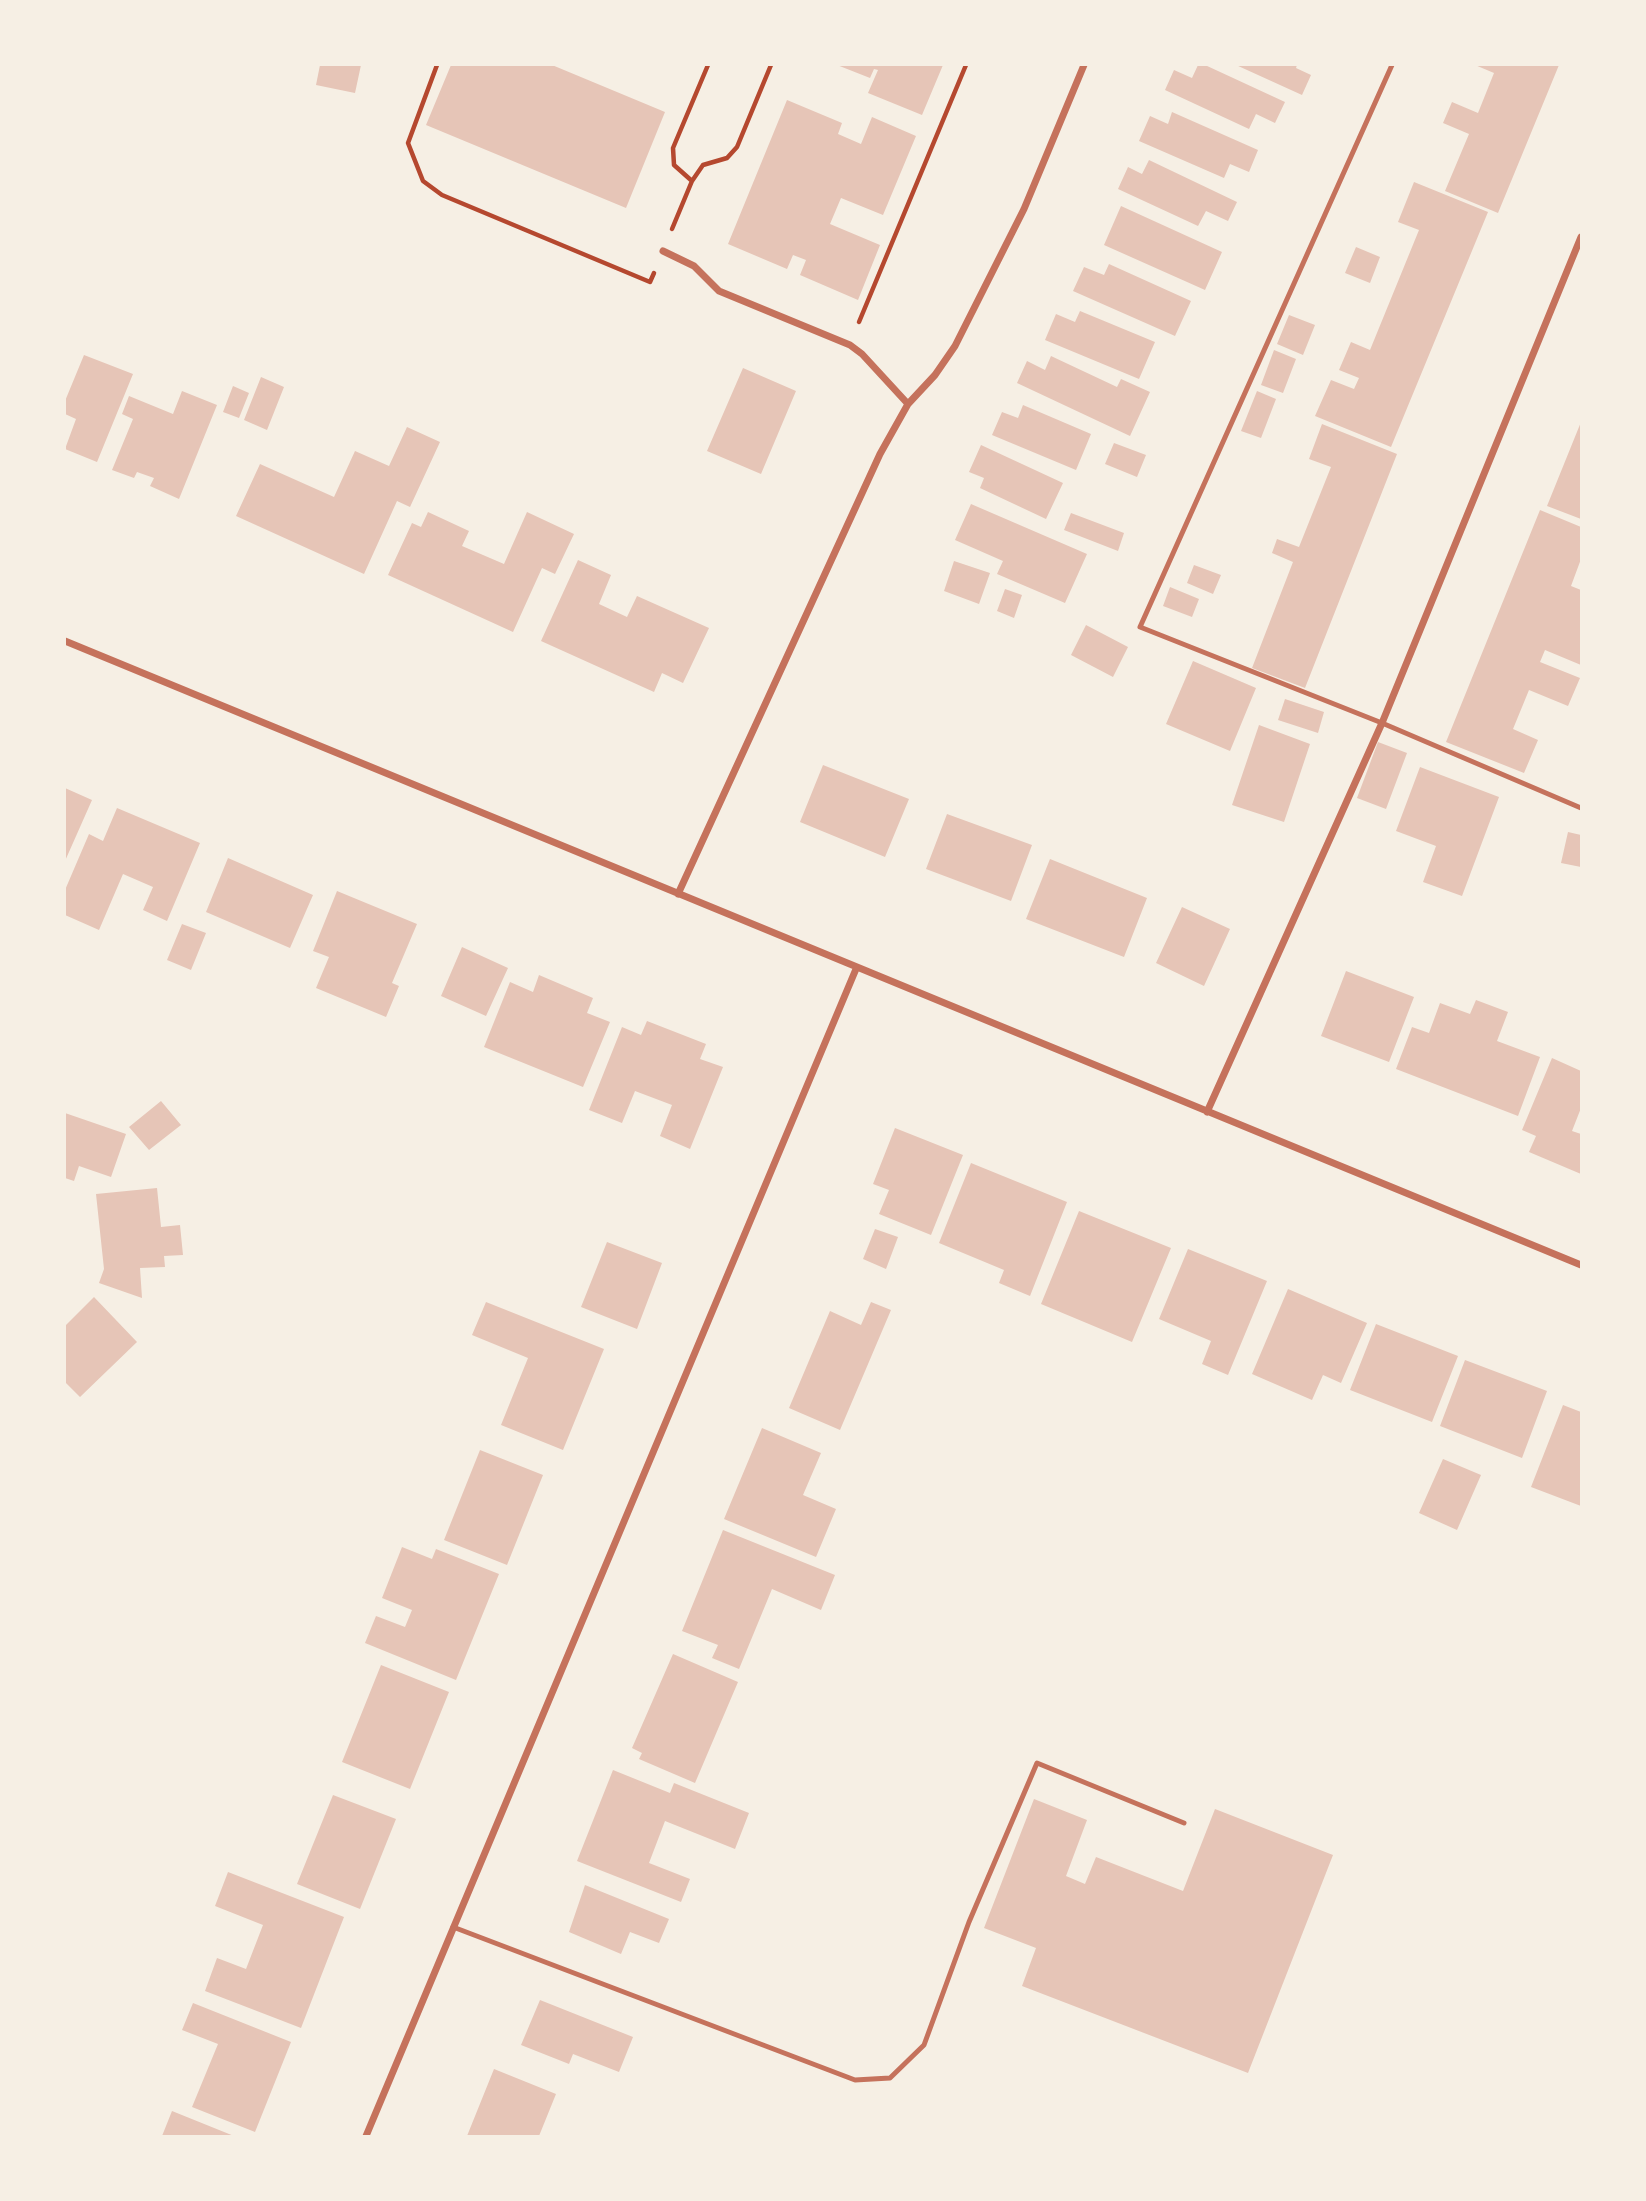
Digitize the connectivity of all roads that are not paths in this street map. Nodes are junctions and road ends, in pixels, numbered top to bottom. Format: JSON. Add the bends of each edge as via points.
{"nodes":[{"id":1,"x":1084,"y":65,"type":"edge"},
{"id":2,"x":1392,"y":65,"type":"edge"},
{"id":3,"x":1581,"y":237,"type":"edge"},
{"id":4,"x":663,"y":251,"type":"road end"},
{"id":5,"x":908,"y":404,"type":"junction"},
{"id":6,"x":65,"y":642,"type":"edge"},
{"id":7,"x":1382,"y":723,"type":"junction"},
{"id":8,"x":1581,"y":808,"type":"edge"},
{"id":9,"x":678,"y":894,"type":"junction"},
{"id":10,"x":856,"y":969,"type":"junction"},
{"id":11,"x":1207,"y":1112,"type":"junction"},
{"id":12,"x":1581,"y":1265,"type":"edge"},
{"id":13,"x":1184,"y":1823,"type":"dead end"},
{"id":14,"x":453,"y":1927,"type":"junction"},
{"id":15,"x":366,"y":2136,"type":"edge"}],
"edges":[{"from":1,"to":5,"type":"street","via":[[1024,209],[955,346]]},
{"from":2,"to":7,"type":"lane","via":[[1140,627]]},
{"from":3,"to":7,"type":"street"},
{"from":4,"to":5,"type":"street","via":[[694,266],[719,291],[850,345]]},
{"from":5,"to":9,"type":"street","via":[[880,454]]},
{"from":6,"to":9,"type":"street"},
{"from":7,"to":8,"type":"lane"},
{"from":7,"to":11,"type":"street"},
{"from":9,"to":10,"type":"street"},
{"from":10,"to":11,"type":"street"},
{"from":10,"to":14,"type":"street"},
{"from":11,"to":12,"type":"street"},
{"from":13,"to":14,"type":"lane","via":[[1037,1763],[923,2045],[890,2078],[855,2080]]},
{"from":14,"to":15,"type":"street"}]}
